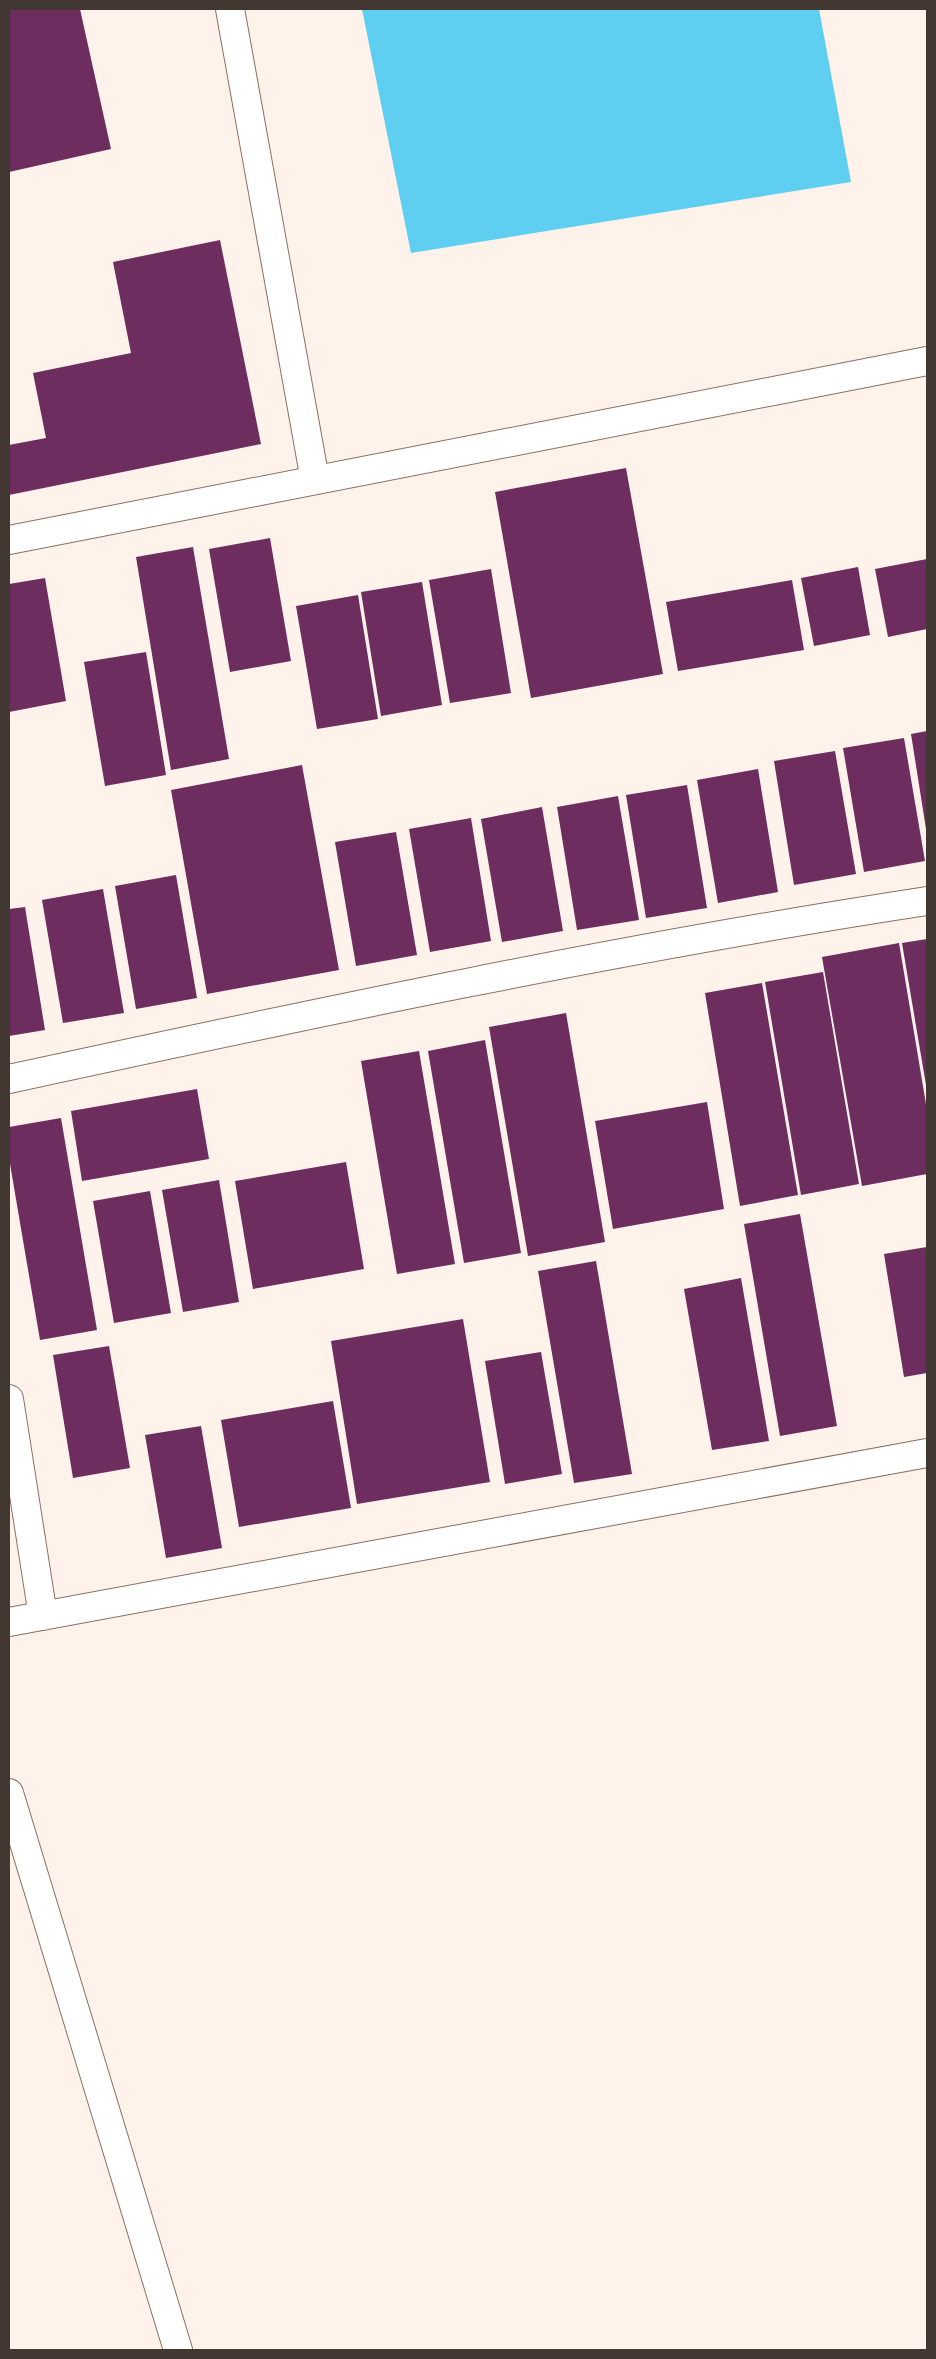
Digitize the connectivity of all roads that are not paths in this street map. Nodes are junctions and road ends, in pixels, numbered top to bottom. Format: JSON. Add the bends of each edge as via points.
{"nodes":[{"id":1,"x":230,"y":9,"type":"edge"},
{"id":2,"x":927,"y":361,"type":"edge"},
{"id":3,"x":315,"y":480,"type":"junction"},
{"id":4,"x":9,"y":540,"type":"edge"},
{"id":5,"x":927,"y":901,"type":"edge"},
{"id":6,"x":9,"y":1079,"type":"edge"},
{"id":7,"x":9,"y":1399,"type":"edge"},
{"id":8,"x":927,"y":1453,"type":"edge"},
{"id":9,"x":43,"y":1616,"type":"junction"},
{"id":10,"x":9,"y":1622,"type":"edge"},
{"id":11,"x":9,"y":1793,"type":"edge"},
{"id":12,"x":178,"y":2350,"type":"edge"}],
"edges":[{"from":1,"to":3,"type":"street"},
{"from":2,"to":3,"type":"street"},
{"from":3,"to":4,"type":"street"},
{"from":5,"to":6,"type":"street","via":[[787,922],[398,995]]},
{"from":7,"to":9,"type":"street"},
{"from":8,"to":9,"type":"street"},
{"from":9,"to":10,"type":"street"},
{"from":11,"to":12,"type":"street"}]}
